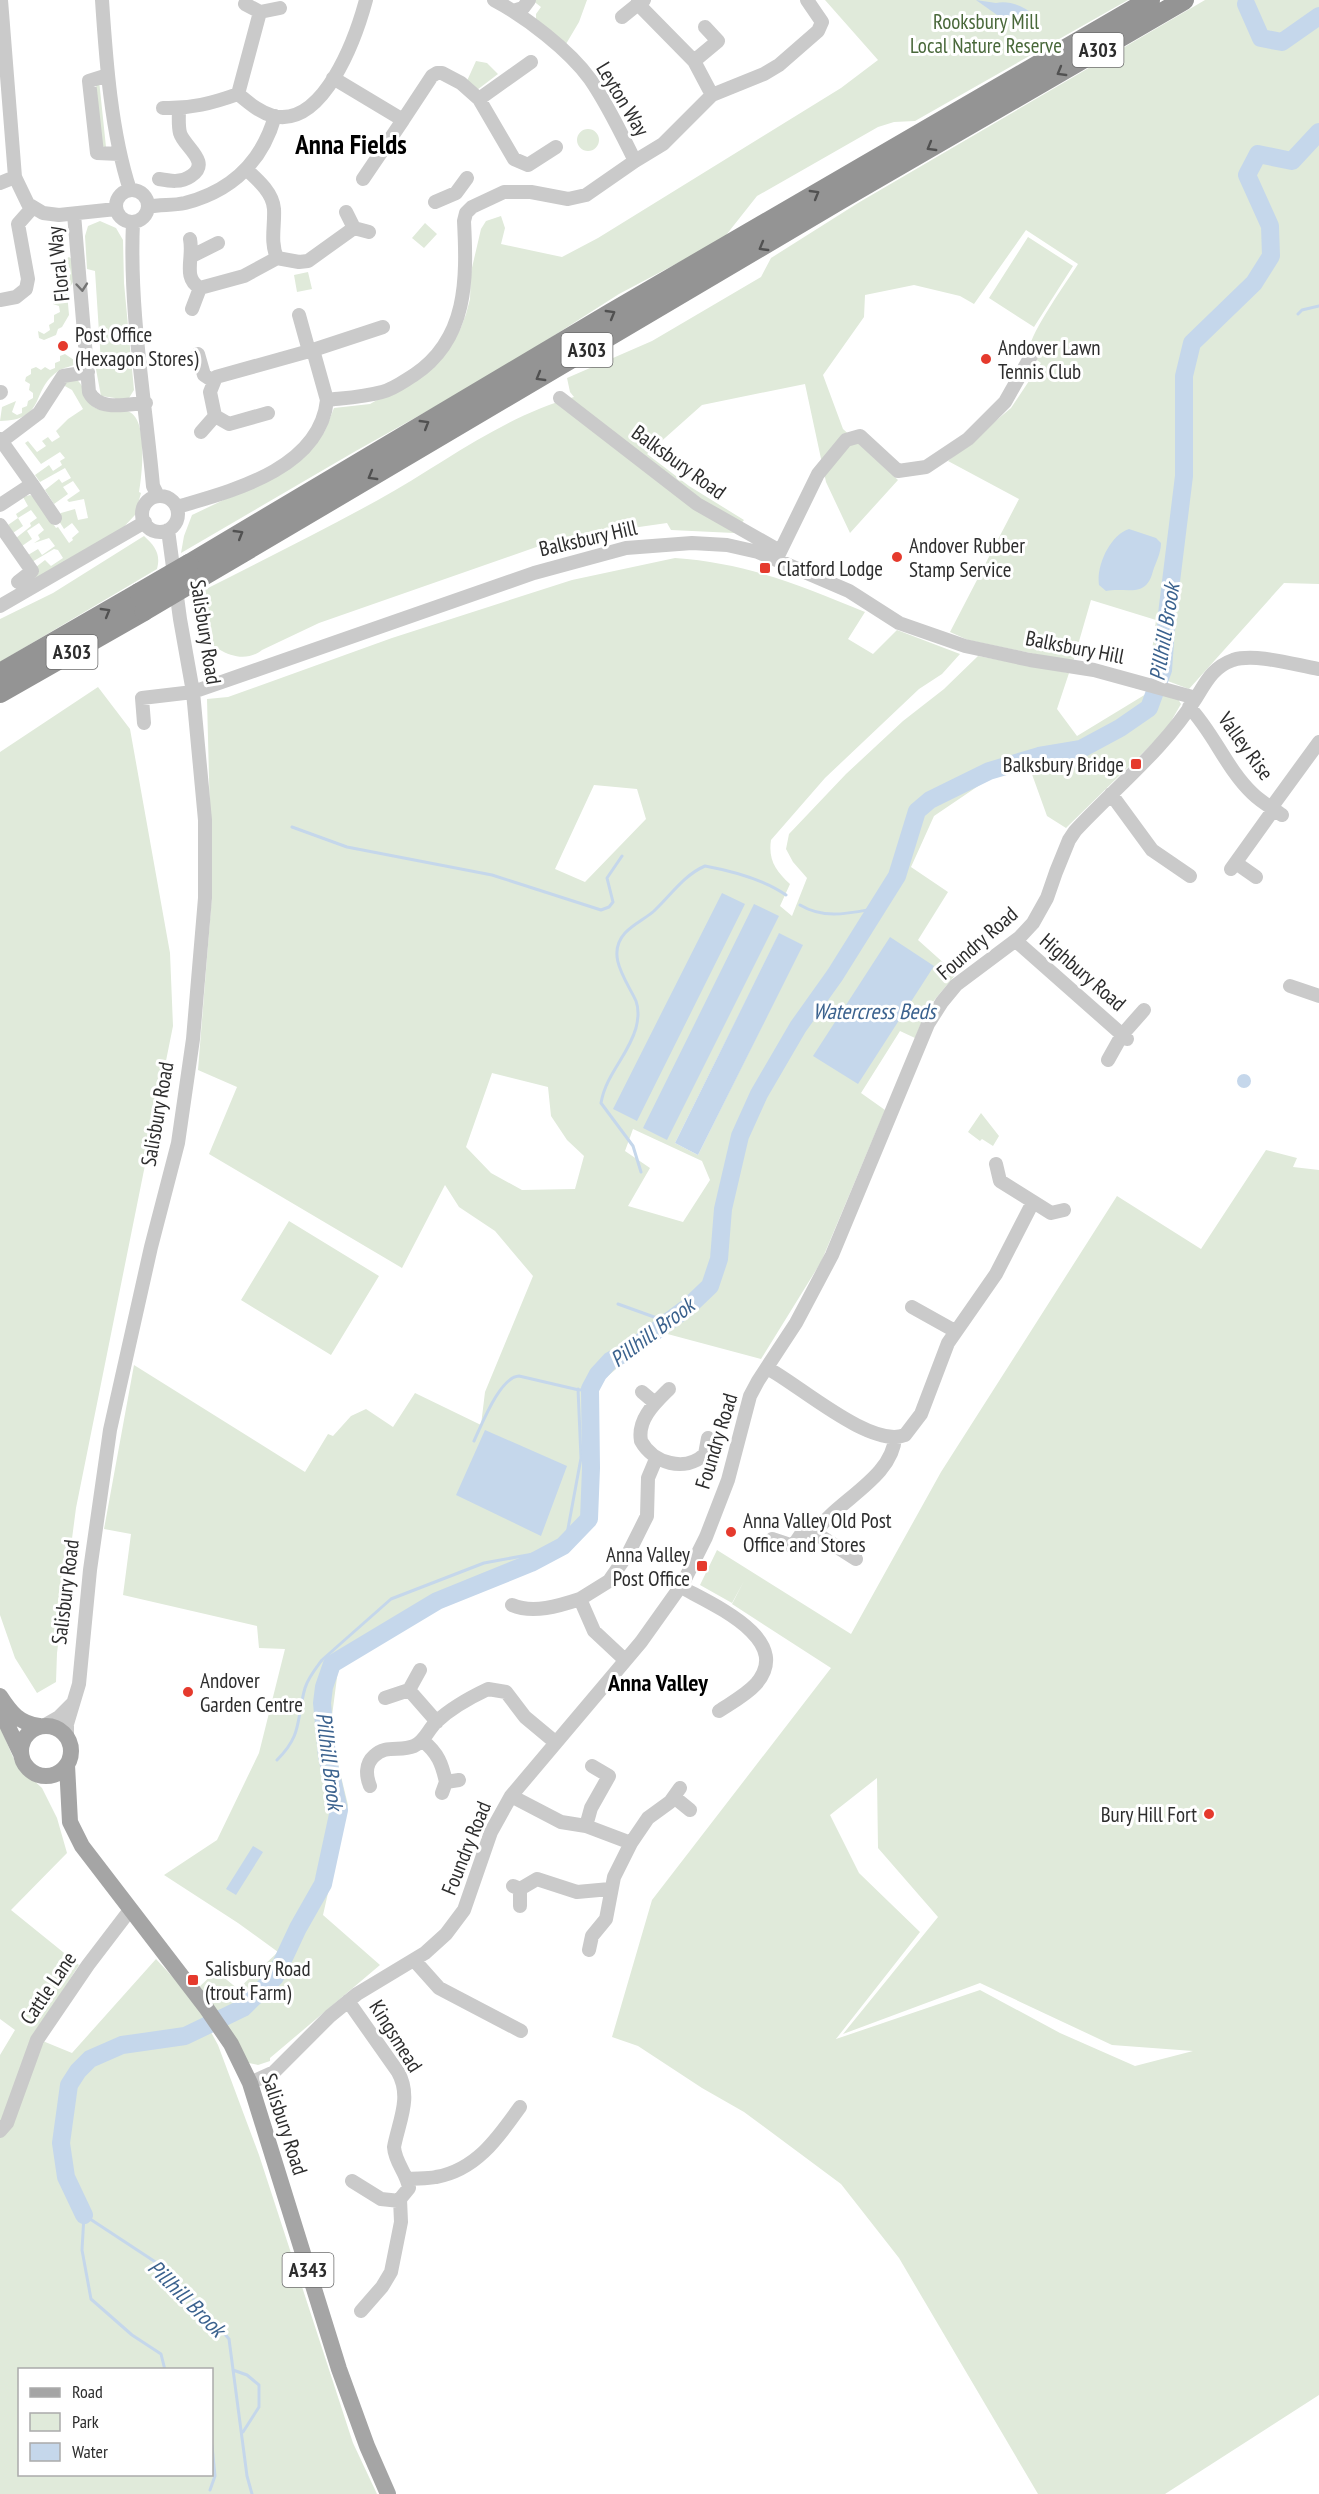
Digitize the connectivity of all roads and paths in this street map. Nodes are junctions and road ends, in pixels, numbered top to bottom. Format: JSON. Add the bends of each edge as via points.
{"nodes":[{"id":1,"x":1,"y":0,"type":"edge"},
{"id":2,"x":102,"y":0,"type":"edge"},
{"id":3,"x":366,"y":0,"type":"edge"},
{"id":4,"x":494,"y":0,"type":"edge"},
{"id":5,"x":530,"y":0,"type":"edge"},
{"id":6,"x":807,"y":0,"type":"edge"},
{"id":7,"x":1150,"y":0,"type":"edge"},
{"id":8,"x":1185,"y":0,"type":"edge"},
{"id":9,"x":640,"y":1,"type":"edge"},
{"id":10,"x":245,"y":4,"type":"dead end"},
{"id":11,"x":280,"y":8,"type":"dead end"},
{"id":12,"x":513,"y":11,"type":"junction"},
{"id":13,"x":260,"y":12,"type":"junction"},
{"id":14,"x":622,"y":16,"type":"dead end"},
{"id":15,"x":705,"y":27,"type":"dead end"},
{"id":16,"x":2,"y":44,"type":"edge"},
{"id":17,"x":694,"y":61,"type":"junction"},
{"id":18,"x":531,"y":62,"type":"dead end"},
{"id":19,"x":108,"y":75,"type":"junction"},
{"id":20,"x":333,"y":78,"type":"junction"},
{"id":21,"x":1008,"y":93,"type":"junction"},
{"id":22,"x":238,"y":94,"type":"junction"},
{"id":23,"x":712,"y":95,"type":"junction"},
{"id":24,"x":479,"y":99,"type":"junction"},
{"id":25,"x":163,"y":108,"type":"dead end"},
{"id":26,"x":179,"y":109,"type":"junction"},
{"id":27,"x":5,"y":113,"type":"edge"},
{"id":28,"x":274,"y":116,"type":"junction"},
{"id":29,"x":403,"y":120,"type":"junction"},
{"id":30,"x":556,"y":147,"type":"dead end"},
{"id":31,"x":120,"y":154,"type":"junction"},
{"id":32,"x":635,"y":160,"type":"junction"},
{"id":33,"x":247,"y":170,"type":"junction"},
{"id":34,"x":15,"y":177,"type":"junction"},
{"id":35,"x":467,"y":178,"type":"dead end"},
{"id":36,"x":159,"y":179,"type":"dead end"},
{"id":37,"x":363,"y":179,"type":"dead end"},
{"id":38,"x":0,"y":183,"type":"edge"},
{"id":39,"x":130,"y":190,"type":"junction"},
{"id":40,"x":456,"y":193,"type":"junction"},
{"id":41,"x":435,"y":202,"type":"dead end"},
{"id":42,"x":33,"y":207,"type":"junction"},
{"id":43,"x":148,"y":207,"type":"junction"},
{"id":44,"x":472,"y":207,"type":"junction"},
{"id":45,"x":116,"y":209,"type":"junction"},
{"id":46,"x":346,"y":212,"type":"dead end"},
{"id":47,"x":74,"y":214,"type":"junction"},
{"id":48,"x":133,"y":222,"type":"junction"},
{"id":49,"x":354,"y":228,"type":"junction"},
{"id":50,"x":369,"y":232,"type":"dead end"},
{"id":51,"x":190,"y":239,"type":"dead end"},
{"id":52,"x":218,"y":243,"type":"dead end"},
{"id":53,"x":192,"y":256,"type":"junction"},
{"id":54,"x":276,"y":258,"type":"junction"},
{"id":55,"x":200,"y":288,"type":"junction"},
{"id":56,"x":0,"y":300,"type":"edge"},
{"id":57,"x":192,"y":309,"type":"dead end"},
{"id":58,"x":299,"y":315,"type":"dead end"},
{"id":59,"x":383,"y":327,"type":"dead end"},
{"id":60,"x":311,"y":350,"type":"junction"},
{"id":61,"x":198,"y":354,"type":"dead end"},
{"id":62,"x":1031,"y":356,"type":"dead end"},
{"id":63,"x":88,"y":367,"type":"junction"},
{"id":64,"x":213,"y":381,"type":"junction"},
{"id":65,"x":560,"y":398,"type":"dead end"},
{"id":66,"x":327,"y":400,"type":"junction"},
{"id":67,"x":146,"y":403,"type":"junction"},
{"id":68,"x":268,"y":413,"type":"dead end"},
{"id":69,"x":215,"y":416,"type":"junction"},
{"id":70,"x":201,"y":432,"type":"dead end"},
{"id":71,"x":1,"y":440,"type":"edge"},
{"id":72,"x":32,"y":484,"type":"junction"},
{"id":73,"x":158,"y":496,"type":"junction"},
{"id":74,"x":0,"y":506,"type":"edge"},
{"id":75,"x":177,"y":507,"type":"junction"},
{"id":76,"x":55,"y":518,"type":"dead end"},
{"id":77,"x":144,"y":522,"type":"junction"},
{"id":78,"x":0,"y":525,"type":"edge"},
{"id":79,"x":168,"y":530,"type":"junction"},
{"id":80,"x":778,"y":556,"type":"junction"},
{"id":81,"x":18,"y":582,"type":"dead end"},
{"id":82,"x":141,"y":602,"type":"junction"},
{"id":83,"x":0,"y":606,"type":"edge"},
{"id":84,"x":1319,"y":669,"type":"edge"},
{"id":85,"x":0,"y":672,"type":"edge"},
{"id":86,"x":22,"y":681,"type":"junction"},
{"id":87,"x":193,"y":692,"type":"junction"},
{"id":88,"x":0,"y":693,"type":"edge"},
{"id":89,"x":0,"y":703,"type":"edge"},
{"id":90,"x":1192,"y":703,"type":"junction"},
{"id":91,"x":144,"y":723,"type":"dead end"},
{"id":92,"x":1319,"y":742,"type":"edge"},
{"id":93,"x":1306,"y":760,"type":"junction"},
{"id":94,"x":1318,"y":768,"type":"edge"},
{"id":95,"x":1110,"y":794,"type":"junction"},
{"id":96,"x":1276,"y":811,"type":"junction"},
{"id":97,"x":1190,"y":876,"type":"dead end"},
{"id":98,"x":1256,"y":878,"type":"dead end"},
{"id":99,"x":1016,"y":941,"type":"junction"},
{"id":100,"x":1290,"y":986,"type":"dead end"},
{"id":101,"x":1319,"y":996,"type":"edge"},
{"id":102,"x":1144,"y":1010,"type":"dead end"},
{"id":103,"x":1125,"y":1037,"type":"junction"},
{"id":104,"x":1108,"y":1060,"type":"dead end"},
{"id":105,"x":996,"y":1164,"type":"dead end"},
{"id":106,"x":1033,"y":1202,"type":"junction"},
{"id":107,"x":1064,"y":1210,"type":"dead end"},
{"id":108,"x":922,"y":1308,"type":"dead end"},
{"id":109,"x":955,"y":1331,"type":"junction"},
{"id":110,"x":767,"y":1368,"type":"junction"},
{"id":111,"x":669,"y":1389,"type":"dead end"},
{"id":112,"x":642,"y":1392,"type":"dead end"},
{"id":113,"x":655,"y":1403,"type":"junction"},
{"id":114,"x":895,"y":1437,"type":"junction"},
{"id":115,"x":708,"y":1438,"type":"dead end"},
{"id":116,"x":656,"y":1459,"type":"junction"},
{"id":117,"x":814,"y":1533,"type":"junction"},
{"id":118,"x":772,"y":1539,"type":"dead end"},
{"id":119,"x":856,"y":1559,"type":"dead end"},
{"id":120,"x":681,"y":1587,"type":"junction"},
{"id":121,"x":580,"y":1599,"type":"junction"},
{"id":122,"x":520,"y":1613,"type":"dead end"},
{"id":123,"x":625,"y":1660,"type":"junction"},
{"id":124,"x":420,"y":1670,"type":"dead end"},
{"id":125,"x":409,"y":1690,"type":"junction"},
{"id":126,"x":0,"y":1696,"type":"edge"},
{"id":127,"x":386,"y":1698,"type":"dead end"},
{"id":128,"x":75,"y":1700,"type":"junction"},
{"id":129,"x":0,"y":1710,"type":"edge"},
{"id":130,"x":719,"y":1711,"type":"dead end"},
{"id":131,"x":437,"y":1722,"type":"junction"},
{"id":132,"x":42,"y":1726,"type":"junction"},
{"id":133,"x":67,"y":1736,"type":"junction"},
{"id":134,"x":423,"y":1741,"type":"junction"},
{"id":135,"x":555,"y":1742,"type":"junction"},
{"id":136,"x":21,"y":1754,"type":"junction"},
{"id":137,"x":67,"y":1765,"type":"junction"},
{"id":138,"x":591,"y":1766,"type":"dead end"},
{"id":139,"x":41,"y":1775,"type":"junction"},
{"id":140,"x":449,"y":1785,"type":"dead end"},
{"id":141,"x":370,"y":1786,"type":"dead end"},
{"id":142,"x":511,"y":1796,"type":"junction"},
{"id":143,"x":68,"y":1806,"type":"junction"},
{"id":144,"x":690,"y":1810,"type":"dead end"},
{"id":145,"x":586,"y":1826,"type":"junction"},
{"id":146,"x":631,"y":1843,"type":"junction"},
{"id":147,"x":610,"y":1889,"type":"junction"},
{"id":148,"x":520,"y":1906,"type":"dead end"},
{"id":149,"x":130,"y":1910,"type":"junction"},
{"id":150,"x":589,"y":1950,"type":"dead end"},
{"id":151,"x":414,"y":1960,"type":"junction"},
{"id":152,"x":348,"y":2001,"type":"junction"},
{"id":153,"x":521,"y":2031,"type":"dead end"},
{"id":154,"x":250,"y":2083,"type":"junction"},
{"id":155,"x":520,"y":2107,"type":"dead end"},
{"id":156,"x":511,"y":2120,"type":"junction"},
{"id":157,"x":523,"y":2128,"type":"dead end"},
{"id":158,"x":0,"y":2131,"type":"edge"},
{"id":159,"x":408,"y":2179,"type":"junction"},
{"id":160,"x":352,"y":2181,"type":"dead end"},
{"id":161,"x":400,"y":2201,"type":"junction"},
{"id":162,"x":361,"y":2311,"type":"dead end"},
{"id":163,"x":388,"y":2494,"type":"edge"}],
"edges":[{"from":1,"to":16,"type":"street","name":"Floral Way"},
{"from":2,"to":19,"type":"street"},
{"from":3,"to":20,"type":"street"},
{"from":4,"to":12,"type":"street","name":"Leyton Way"},
{"from":5,"to":12,"type":"street"},
{"from":6,"to":23,"type":"street","via":[[822,22],[818,31],[772,69]]},
{"from":7,"to":21,"type":"highway","number":"A303"},
{"from":8,"to":21,"type":"highway","number":"A303","one_way":true},
{"from":9,"to":14,"type":"street"},
{"from":9,"to":17,"type":"street"},
{"from":10,"to":13,"type":"street"},
{"from":11,"to":13,"type":"street"},
{"from":12,"to":32,"type":"street","name":"Leyton Way","via":[[569,57],[588,78]]},
{"from":13,"to":22,"type":"street"},
{"from":15,"to":17,"type":"street","via":[[718,41]]},
{"from":16,"to":27,"type":"street","name":"Floral Way"},
{"from":17,"to":23,"type":"street"},
{"from":18,"to":24,"type":"street"},
{"from":19,"to":31,"type":"street"},
{"from":19,"to":31,"type":"street","via":[[89,81],[97,153]]},
{"from":20,"to":28,"type":"street","via":[[307,109],[291,116]]},
{"from":20,"to":29,"type":"street"},
{"from":21,"to":82,"type":"highway","number":"A303","bridge":true,"via":[[591,325]]},
{"from":22,"to":26,"type":"street"},
{"from":22,"to":28,"type":"street","via":[[255,108]]},
{"from":23,"to":32,"type":"street","via":[[663,144]]},
{"from":24,"to":29,"type":"street","via":[[461,83],[437,73]]},
{"from":24,"to":30,"type":"street","via":[[514,159],[528,165]]},
{"from":25,"to":26,"type":"street"},
{"from":26,"to":36,"type":"street","via":[[180,134],[197,157],[199,168],[182,181]]},
{"from":27,"to":34,"type":"street","name":"Floral Way"},
{"from":28,"to":33,"type":"street","via":[[266,142]]},
{"from":29,"to":37,"type":"street"},
{"from":31,"to":39,"type":"street"},
{"from":32,"to":44,"type":"street","name":"Leyton Way","via":[[586,195],[568,199],[518,190]]},
{"from":33,"to":43,"type":"street","via":[[188,202]]},
{"from":33,"to":54,"type":"street","via":[[272,201]]},
{"from":34,"to":38,"type":"street"},
{"from":34,"to":42,"type":"street","name":"Floral Way"},
{"from":35,"to":40,"type":"street"},
{"from":39,"to":43,"type":"street","via":[[143,194]]},
{"from":39,"to":45,"type":"street","via":[[119,196]]},
{"from":40,"to":41,"type":"street"},
{"from":40,"to":44,"type":"street"},
{"from":42,"to":47,"type":"street","name":"Floral Way","via":[[43,213]]},
{"from":42,"to":56,"type":"street","via":[[18,224],[28,279],[26,289],[16,297]]},
{"from":43,"to":48,"type":"street","via":[[145,216]]},
{"from":44,"to":66,"type":"street","via":[[464,221],[465,282],[460,312],[439,351],[427,366],[383,392]]},
{"from":45,"to":47,"type":"street","name":"Floral Way"},
{"from":45,"to":48,"type":"street","via":[[122,219]]},
{"from":46,"to":49,"type":"street"},
{"from":47,"to":63,"type":"street","name":"Floral Way","one_way":true},
{"from":48,"to":67,"type":"street","via":[[132,286]]},
{"from":49,"to":50,"type":"street"},
{"from":49,"to":54,"type":"street","via":[[308,261]]},
{"from":51,"to":53,"type":"street"},
{"from":52,"to":53,"type":"street"},
{"from":53,"to":55,"type":"street","via":[[190,277]]},
{"from":54,"to":55,"type":"street","via":[[244,276]]},
{"from":55,"to":57,"type":"street"},
{"from":58,"to":60,"type":"street"},
{"from":59,"to":60,"type":"street"},
{"from":60,"to":64,"type":"street","via":[[223,374]]},
{"from":60,"to":66,"type":"street"},
{"from":61,"to":64,"type":"street","via":[[204,375]]},
{"from":62,"to":80,"type":"street","via":[[1005,402],[968,439],[926,467],[898,471],[860,436],[846,440],[818,474]]},
{"from":63,"to":67,"type":"street","name":"Floral Way","via":[[93,400]]},
{"from":63,"to":71,"type":"street","via":[[63,376],[39,413]]},
{"from":64,"to":69,"type":"street","via":[[210,392]]},
{"from":65,"to":80,"type":"street","name":"Balksbury Road","via":[[697,504]]},
{"from":66,"to":75,"type":"street","via":[[315,435],[283,466],[249,484]]},
{"from":67,"to":73,"type":"street","via":[[153,486]]},
{"from":68,"to":69,"type":"street","via":[[229,424]]},
{"from":69,"to":70,"type":"street"},
{"from":71,"to":72,"type":"street"},
{"from":72,"to":74,"type":"street"},
{"from":72,"to":76,"type":"street"},
{"from":73,"to":75,"type":"street","via":[[170,498]]},
{"from":73,"to":77,"type":"street","via":[[144,506]]},
{"from":75,"to":79,"type":"street","via":[[178,518]]},
{"from":77,"to":79,"type":"street","via":[[157,532]]},
{"from":77,"to":83,"type":"street"},
{"from":78,"to":81,"type":"street","via":[[32,571]]},
{"from":79,"to":87,"type":"street","name":"Salisbury Road"},
{"from":80,"to":87,"type":"street","name":"Balksbury Hill","via":[[727,545],[692,543],[626,548],[492,586]]},
{"from":80,"to":90,"type":"street","name":"Balksbury Hill","via":[[849,591],[899,622],[964,646],[1094,670],[1172,691]]},
{"from":85,"to":82,"type":"highway","number":"A303","one_way":true},
{"from":82,"to":86,"type":"highway","number":"A303"},
{"from":84,"to":90,"type":"street","name":"Foundry Road","via":[[1249,657],[1234,660],[1205,680]]},
{"from":86,"to":88,"type":"highway","number":"A303"},
{"from":86,"to":89,"type":"highway"},
{"from":87,"to":91,"type":"street","name":"Balksbury Hill","via":[[142,698]]},
{"from":87,"to":128,"type":"street","name":"Salisbury Road","via":[[205,820],[205,887],[193,1039],[178,1143],[110,1430]]},
{"from":90,"to":95,"type":"street","name":"Foundry Road","via":[[1162,743]]},
{"from":90,"to":96,"type":"street","name":"Valley Rise","via":[[1246,787]]},
{"from":92,"to":93,"type":"street","name":"Valley Rise"},
{"from":93,"to":94,"type":"street","name":"Valley Rise"},
{"from":93,"to":96,"type":"street","name":"Valley Rise"},
{"from":95,"to":97,"type":"street","via":[[1152,850]]},
{"from":95,"to":99,"type":"street","name":"Foundry Road","via":[[1069,840],[1043,907]]},
{"from":96,"to":98,"type":"street","name":"Valley Rise","via":[[1233,866]]},
{"from":99,"to":103,"type":"street","name":"Highbury Road"},
{"from":99,"to":110,"type":"street","name":"Foundry Road","via":[[963,979],[934,1012],[832,1255]]},
{"from":100,"to":101,"type":"street"},
{"from":102,"to":103,"type":"street","name":"Highbury Road"},
{"from":103,"to":104,"type":"street","name":"Highbury Road"},
{"from":105,"to":106,"type":"street","via":[[1000,1181]]},
{"from":106,"to":107,"type":"street","via":[[1050,1213]]},
{"from":106,"to":109,"type":"street","via":[[1003,1249],[991,1283]]},
{"from":108,"to":109,"type":"street"},
{"from":109,"to":114,"type":"street","via":[[921,1414],[904,1435]]},
{"from":110,"to":114,"type":"street","via":[[838,1416]]},
{"from":110,"to":120,"type":"street","name":"Foundry Road","via":[[750,1396],[733,1466],[706,1537]]},
{"from":111,"to":113,"type":"street"},
{"from":112,"to":113,"type":"street"},
{"from":113,"to":116,"type":"street","via":[[646,1414],[640,1436]]},
{"from":114,"to":117,"type":"street","via":[[887,1463],[822,1521]]},
{"from":115,"to":116,"type":"street","via":[[707,1459],[691,1464]]},
{"from":116,"to":121,"type":"street","via":[[648,1478],[647,1516],[629,1552],[609,1581]]},
{"from":117,"to":118,"type":"street","via":[[806,1527],[793,1546]]},
{"from":117,"to":119,"type":"street"},
{"from":120,"to":123,"type":"street","name":"Foundry Road"},
{"from":120,"to":130,"type":"street","via":[[726,1612],[766,1651],[763,1676],[734,1708]]},
{"from":121,"to":122,"type":"street"},
{"from":121,"to":123,"type":"street","via":[[594,1631]]},
{"from":123,"to":135,"type":"street","name":"Foundry Road"},
{"from":124,"to":125,"type":"street"},
{"from":125,"to":127,"type":"street"},
{"from":125,"to":131,"type":"street"},
{"from":126,"to":132,"type":"main road","via":[[15,1717]]},
{"from":128,"to":132,"type":"street","via":[[59,1717]]},
{"from":128,"to":133,"type":"street","name":"Salisbury Road"},
{"from":129,"to":136,"type":"main road"},
{"from":131,"to":134,"type":"street"},
{"from":131,"to":135,"type":"street","via":[[478,1694],[488,1689],[501,1690]]},
{"from":132,"to":133,"type":"main road","via":[[54,1726]]},
{"from":132,"to":136,"type":"main road","via":[[27,1734]]},
{"from":133,"to":137,"type":"main road","via":[[72,1752]]},
{"from":134,"to":140,"type":"street","via":[[436,1753]]},
{"from":134,"to":141,"type":"street","via":[[407,1748],[383,1749],[361,1765]]},
{"from":135,"to":142,"type":"street","name":"Foundry Road"},
{"from":136,"to":139,"type":"main road","via":[[28,1768]]},
{"from":137,"to":139,"type":"main road","via":[[56,1774]]},
{"from":137,"to":143,"type":"main road","name":"Salisbury Road","number":"A343"},
{"from":138,"to":145,"type":"street","via":[[614,1774],[591,1808]]},
{"from":139,"to":143,"type":"main road","name":"Salisbury Road","number":"A343","via":[[56,1786]]},
{"from":142,"to":145,"type":"street","via":[[561,1822]]},
{"from":142,"to":151,"type":"street","name":"Foundry Road","via":[[491,1832],[464,1910],[437,1944]]},
{"from":143,"to":149,"type":"main road","name":"Salisbury Road","number":"A343","via":[[70,1822],[82,1846]]},
{"from":144,"to":146,"type":"street","via":[[677,1793],[648,1818]]},
{"from":145,"to":146,"type":"street"},
{"from":146,"to":147,"type":"street"},
{"from":147,"to":148,"type":"street","via":[[577,1892],[537,1879],[517,1888]]},
{"from":147,"to":150,"type":"street","via":[[608,1913],[589,1941]]},
{"from":149,"to":154,"type":"main road","name":"Salisbury Road","number":"A343","via":[[207,2009],[231,2044]]},
{"from":149,"to":158,"type":"street","name":"Cattle Lane","via":[[38,2040],[7,2123]]},
{"from":151,"to":152,"type":"street","name":"Foundry Road"},
{"from":151,"to":153,"type":"street","via":[[439,1988]]},
{"from":152,"to":154,"type":"street","name":"Foundry Road","via":[[274,2072]]},
{"from":152,"to":159,"type":"street","name":"Kingsmead","via":[[402,2079],[405,2098],[394,2155]]},
{"from":154,"to":163,"type":"main road","name":"Salisbury Road","number":"A343","via":[[339,2370]]},
{"from":155,"to":156,"type":"street"},
{"from":156,"to":157,"type":"street"},
{"from":156,"to":159,"type":"street","via":[[492,2146],[465,2166],[437,2177]]},
{"from":159,"to":161,"type":"street","via":[[409,2188]]},
{"from":160,"to":161,"type":"street","via":[[381,2199]]},
{"from":161,"to":162,"type":"street","via":[[401,2222],[391,2272]]}]}
